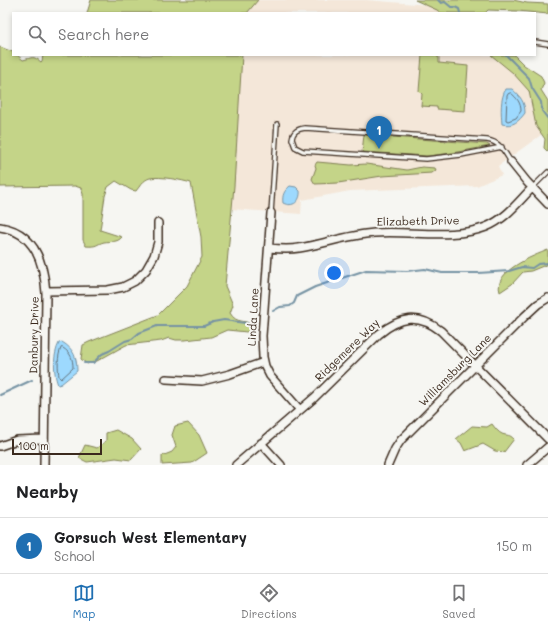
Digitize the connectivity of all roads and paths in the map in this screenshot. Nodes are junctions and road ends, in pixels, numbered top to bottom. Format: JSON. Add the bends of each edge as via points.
{"nodes":[{"id":1,"x":536,"y":42,"type":"edge"},
{"id":2,"x":548,"y":44,"type":"edge"},
{"id":3,"x":277,"y":124,"type":"dead end"},
{"id":4,"x":502,"y":148,"type":"junction"},
{"id":5,"x":510,"y":162,"type":"joint"},
{"id":6,"x":548,"y":172,"type":"edge"},
{"id":7,"x":532,"y":188,"type":"junction"},
{"id":8,"x":548,"y":204,"type":"edge"},
{"id":9,"x":271,"y":214,"type":"joint"},
{"id":10,"x":158,"y":223,"type":"dead end"},
{"id":11,"x":0,"y":227,"type":"edge"},
{"id":12,"x":268,"y":248,"type":"junction"},
{"id":13,"x":46,"y":290,"type":"junction"},
{"id":14,"x":548,"y":298,"type":"edge"},
{"id":15,"x":264,"y":362,"type":"junction"},
{"id":16,"x":475,"y":366,"type":"junction"},
{"id":17,"x":166,"y":379,"type":"dead end"},
{"id":18,"x":300,"y":410,"type":"junction"},
{"id":19,"x":44,"y":439,"type":"junction"},
{"id":20,"x":548,"y":439,"type":"edge"},
{"id":21,"x":261,"y":443,"type":"junction"},
{"id":22,"x":0,"y":446,"type":"edge"},
{"id":23,"x":548,"y":447,"type":"edge"},
{"id":24,"x":44,"y":465,"type":"edge"},
{"id":25,"x":236,"y":465,"type":"edge"},
{"id":26,"x":281,"y":465,"type":"edge"},
{"id":27,"x":388,"y":465,"type":"edge"},
{"id":28,"x":527,"y":465,"type":"edge"}],
"edges":[{"from":1,"to":2,"type":"lane"},
{"from":3,"to":9,"type":"lane"},
{"from":4,"to":4,"type":"lane","via":[[498,143],[488,140],[305,128],[296,130],[292,139],[295,148],[303,151],[426,159]]},
{"from":4,"to":5,"type":"lane"},
{"from":5,"to":7,"type":"street"},
{"from":6,"to":7,"type":"lane","name":"Elizabeth Drive"},
{"from":7,"to":8,"type":"street"},
{"from":7,"to":12,"type":"street","name":"Elizabeth Drive","via":[[503,217],[478,229],[452,233],[373,233],[297,249]]},
{"from":9,"to":12,"type":"street","name":"Linda Lane"},
{"from":10,"to":13,"type":"street","via":[[158,242],[154,256],[146,270],[135,281],[108,290]]},
{"from":11,"to":13,"type":"street","name":"Danbury Drive","via":[[18,234],[31,245],[43,267]]},
{"from":12,"to":15,"type":"street","name":"Linda Lane","via":[[262,336]]},
{"from":13,"to":19,"type":"street","name":"Danbury Drive"},
{"from":14,"to":16,"type":"street","name":"Williamsburg Lane","via":[[531,310]]},
{"from":15,"to":17,"type":"street","via":[[202,381]]},
{"from":15,"to":18,"type":"street","name":"Linda Lane","via":[[270,376]]},
{"from":16,"to":18,"type":"street","name":"Ridgemere Way","via":[[435,326],[417,320],[401,320],[379,334]]},
{"from":16,"to":20,"type":"street","name":"Ridgemere Way"},
{"from":16,"to":27,"type":"street","name":"Williamsburg Lane","via":[[401,440]]},
{"from":18,"to":21,"type":"street","name":"Ridgemere Way"},
{"from":19,"to":22,"type":"street","via":[[17,440]]},
{"from":19,"to":24,"type":"street","name":"Danbury Drive"},
{"from":21,"to":25,"type":"street","name":"Ridgemere Way"},
{"from":21,"to":26,"type":"street"},
{"from":23,"to":28,"type":"street"}]}
